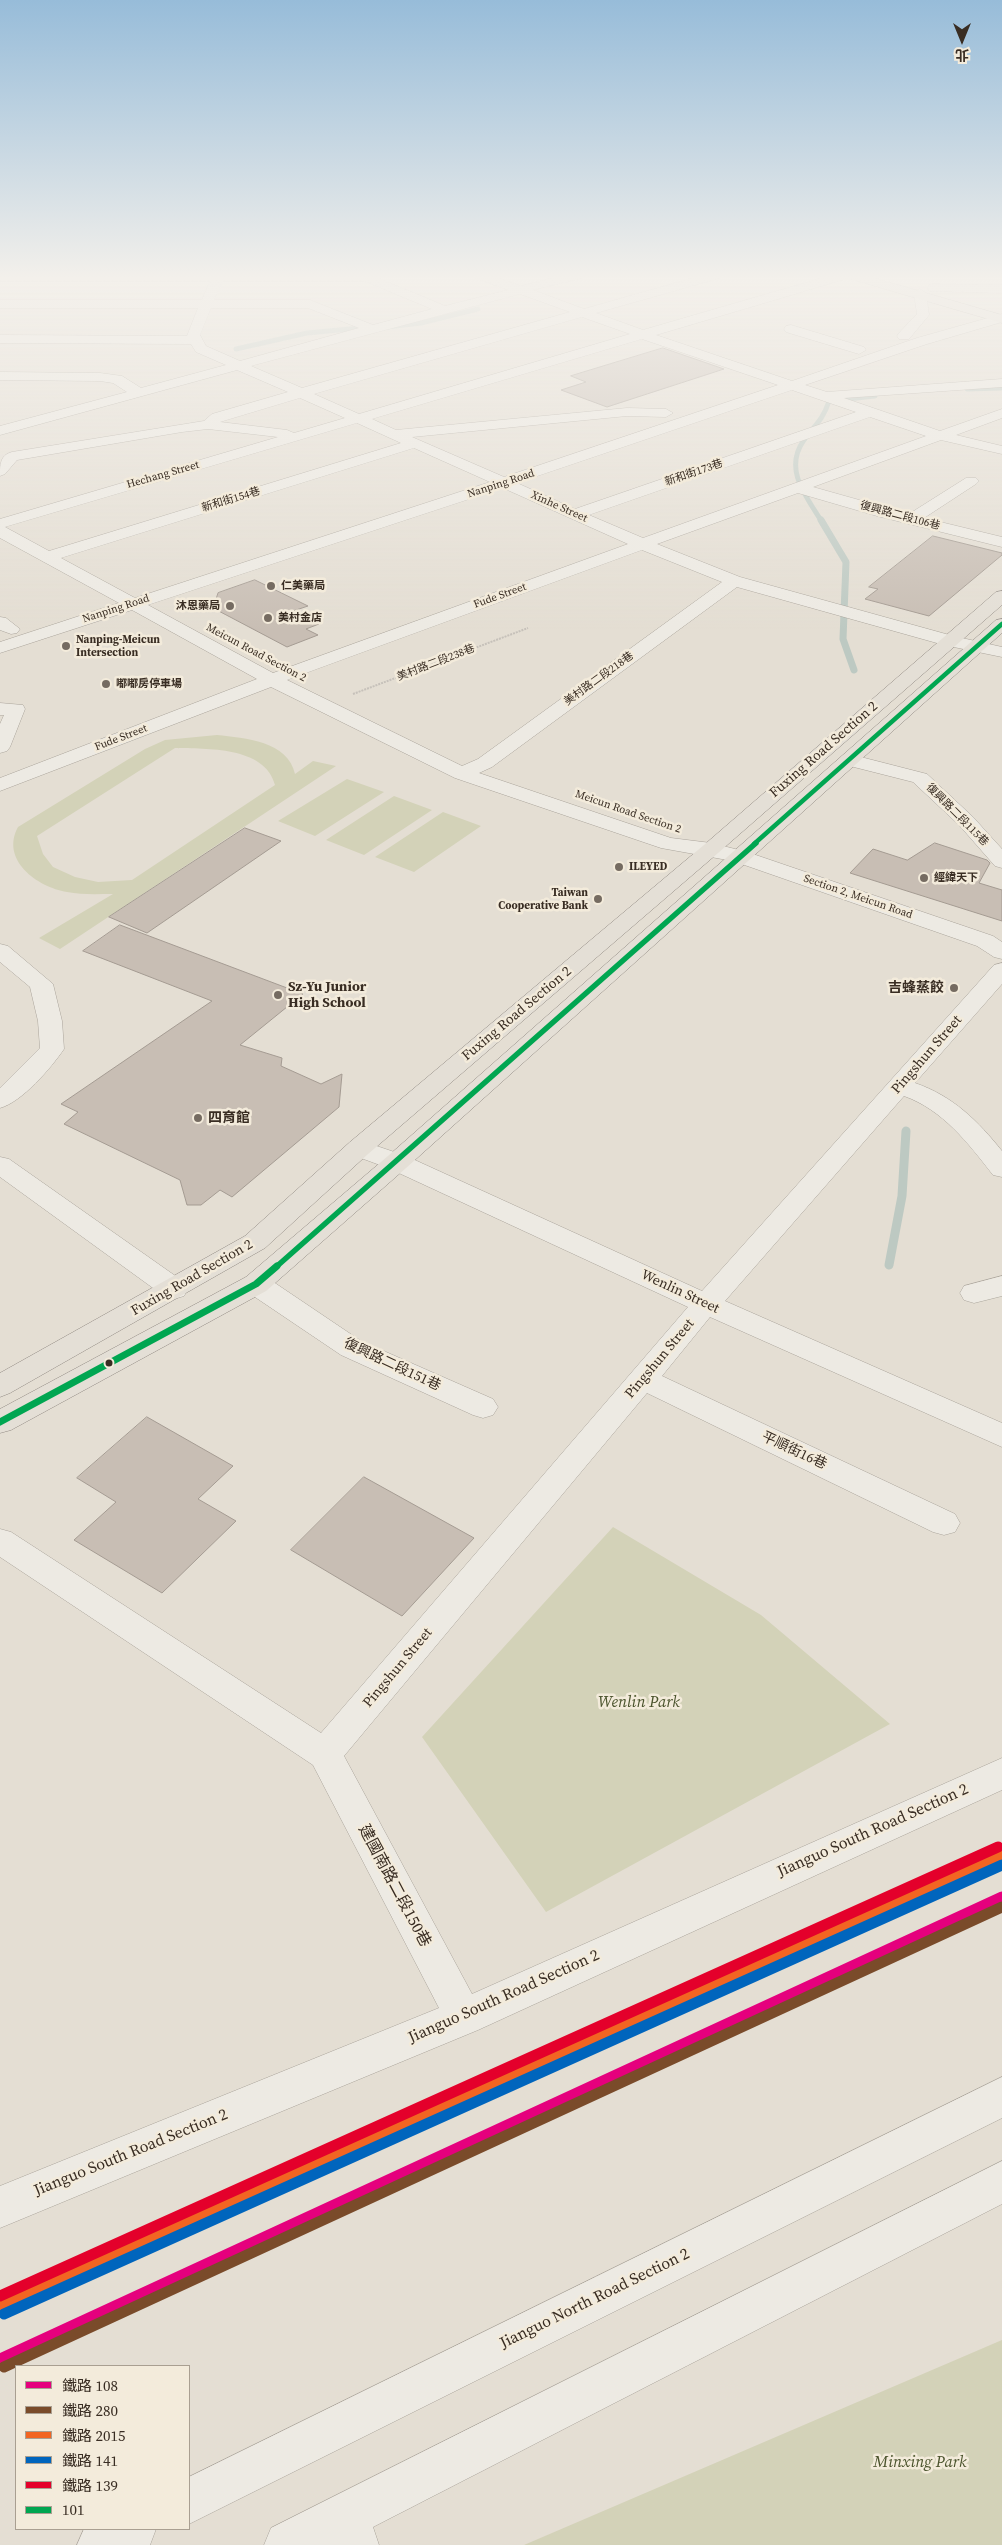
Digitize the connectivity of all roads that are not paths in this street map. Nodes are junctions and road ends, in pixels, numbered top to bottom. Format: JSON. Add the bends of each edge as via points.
{"nodes":[{"id":1,"x":140,"y":394,"type":"edge"},
{"id":2,"x":301,"y":394,"type":"joint"},
{"id":3,"x":440,"y":394,"type":"edge"},
{"id":4,"x":725,"y":394,"type":"edge"},
{"id":5,"x":768,"y":394,"type":"edge"},
{"id":6,"x":816,"y":394,"type":"edge"},
{"id":7,"x":852,"y":394,"type":"edge"},
{"id":8,"x":821,"y":396,"type":"junction"},
{"id":9,"x":869,"y":412,"type":"junction"},
{"id":10,"x":666,"y":413,"type":"junction"},
{"id":11,"x":1002,"y":413,"type":"edge"},
{"id":12,"x":358,"y":418,"type":"junction"},
{"id":13,"x":208,"y":425,"type":"junction"},
{"id":14,"x":0,"y":432,"type":"edge"},
{"id":15,"x":395,"y":434,"type":"junction"},
{"id":16,"x":298,"y":435,"type":"junction"},
{"id":17,"x":941,"y":436,"type":"junction"},
{"id":18,"x":416,"y":443,"type":"junction"},
{"id":19,"x":1002,"y":450,"type":"edge"},
{"id":20,"x":12,"y":456,"type":"junction"},
{"id":21,"x":0,"y":471,"type":"edge"},
{"id":22,"x":486,"y":474,"type":"junction"},
{"id":23,"x":971,"y":481,"type":"dead end"},
{"id":24,"x":503,"y":483,"type":"junction"},
{"id":25,"x":798,"y":488,"type":"junction"},
{"id":26,"x":574,"y":514,"type":"junction"},
{"id":27,"x":911,"y":520,"type":"junction"},
{"id":28,"x":2,"y":523,"type":"edge"},
{"id":29,"x":1002,"y":542,"type":"edge"},
{"id":30,"x":642,"y":544,"type":"junction"},
{"id":31,"x":55,"y":554,"type":"junction"},
{"id":32,"x":734,"y":581,"type":"junction"},
{"id":33,"x":115,"y":595,"type":"junction"},
{"id":34,"x":1002,"y":596,"type":"edge"},
{"id":35,"x":139,"y":597,"type":"junction"},
{"id":36,"x":1002,"y":624,"type":"edge"},
{"id":37,"x":4,"y":628,"type":"edge"},
{"id":38,"x":950,"y":641,"type":"junction"},
{"id":39,"x":979,"y":646,"type":"junction"},
{"id":40,"x":0,"y":648,"type":"edge"},
{"id":41,"x":1002,"y":652,"type":"edge"},
{"id":42,"x":292,"y":672,"type":"junction"},
{"id":43,"x":272,"y":680,"type":"junction"},
{"id":44,"x":0,"y":709,"type":"edge"},
{"id":45,"x":434,"y":740,"type":"dead end"},
{"id":46,"x":0,"y":747,"type":"edge"},
{"id":47,"x":460,"y":752,"type":"dead end"},
{"id":48,"x":849,"y":760,"type":"junction"},
{"id":49,"x":484,"y":763,"type":"junction"},
{"id":50,"x":462,"y":774,"type":"junction"},
{"id":51,"x":541,"y":782,"type":"dead end"},
{"id":52,"x":0,"y":785,"type":"edge"},
{"id":53,"x":672,"y":826,"type":"dead end"},
{"id":54,"x":711,"y":849,"type":"junction"},
{"id":55,"x":740,"y":856,"type":"junction"},
{"id":56,"x":1002,"y":862,"type":"edge"},
{"id":57,"x":0,"y":951,"type":"edge"},
{"id":58,"x":1002,"y":952,"type":"edge"},
{"id":59,"x":1002,"y":970,"type":"edge"},
{"id":60,"x":900,"y":1086,"type":"junction"},
{"id":61,"x":0,"y":1100,"type":"edge"},
{"id":62,"x":359,"y":1148,"type":"junction"},
{"id":63,"x":397,"y":1162,"type":"junction"},
{"id":64,"x":0,"y":1165,"type":"edge"},
{"id":65,"x":1002,"y":1169,"type":"edge"},
{"id":66,"x":256,"y":1284,"type":"junction"},
{"id":67,"x":1002,"y":1286,"type":"edge"},
{"id":68,"x":174,"y":1288,"type":"junction"},
{"id":69,"x":974,"y":1293,"type":"dead end"},
{"id":70,"x":706,"y":1304,"type":"junction"},
{"id":71,"x":643,"y":1379,"type":"junction"},
{"id":72,"x":0,"y":1386,"type":"edge"},
{"id":73,"x":483,"y":1407,"type":"dead end"},
{"id":74,"x":0,"y":1422,"type":"edge"},
{"id":75,"x":1002,"y":1436,"type":"edge"},
{"id":76,"x":944,"y":1523,"type":"dead end"},
{"id":77,"x":0,"y":1541,"type":"edge"},
{"id":78,"x":324,"y":1754,"type":"junction"},
{"id":79,"x":1002,"y":1773,"type":"edge"},
{"id":80,"x":464,"y":2017,"type":"junction"},
{"id":81,"x":1002,"y":2097,"type":"edge"},
{"id":82,"x":1002,"y":2182,"type":"edge"},
{"id":83,"x":0,"y":2207,"type":"edge"},
{"id":84,"x":190,"y":2501,"type":"edge"},
{"id":85,"x":131,"y":2530,"type":"edge"},
{"id":86,"x":351,"y":2530,"type":"edge"},
{"id":87,"x":100,"y":2545,"type":"edge"},
{"id":88,"x":288,"y":2545,"type":"edge"}],
"edges":[{"from":1,"to":14,"type":"street"},
{"from":2,"to":12,"type":"street","name":"Xinhe Street"},
{"from":2,"to":13,"type":"street","via":[[217,417]]},
{"from":3,"to":12,"type":"street","name":"Hechang Street"},
{"from":4,"to":10,"type":"street","name":"Nanping Road"},
{"from":5,"to":24,"type":"street","name":"Nanping Road"},
{"from":6,"to":8,"type":"street"},
{"from":7,"to":8,"type":"street"},
{"from":8,"to":9,"type":"street"},
{"from":9,"to":17,"type":"street"},
{"from":9,"to":26,"type":"street","name":"新和街173巷"},
{"from":10,"to":15,"type":"street","via":[[627,412]]},
{"from":10,"to":22,"type":"street","name":"Nanping Road"},
{"from":11,"to":17,"type":"street","name":"Fude Street"},
{"from":12,"to":15,"type":"street","name":"Xinhe Street"},
{"from":12,"to":16,"type":"street","name":"Hechang Street"},
{"from":13,"to":16,"type":"street"},
{"from":13,"to":20,"type":"street"},
{"from":14,"to":20,"type":"street"},
{"from":15,"to":18,"type":"street","name":"Xinhe Street"},
{"from":16,"to":28,"type":"street","name":"Hechang Street"},
{"from":17,"to":19,"type":"street"},
{"from":17,"to":25,"type":"street","name":"Fude Street"},
{"from":18,"to":22,"type":"street","name":"Xinhe Street"},
{"from":18,"to":31,"type":"street","name":"新和街154巷"},
{"from":20,"to":21,"type":"street"},
{"from":22,"to":24,"type":"street","name":"Xinhe Street"},
{"from":22,"to":35,"type":"street","name":"Nanping Road"},
{"from":23,"to":27,"type":"street"},
{"from":24,"to":26,"type":"street","name":"Xinhe Street"},
{"from":24,"to":35,"type":"street","name":"Nanping Road"},
{"from":25,"to":27,"type":"street","name":"復興路二段106巷"},
{"from":25,"to":30,"type":"street","name":"Fude Street"},
{"from":26,"to":30,"type":"street","name":"Xinhe Street"},
{"from":27,"to":29,"type":"street","name":"復興路二段106巷"},
{"from":28,"to":31,"type":"street","name":"Meicun Road Section 2"},
{"from":30,"to":32,"type":"street","name":"Xinhe Street"},
{"from":30,"to":42,"type":"street","name":"Fude Street"},
{"from":31,"to":33,"type":"street","name":"Meicun Road Section 2"},
{"from":31,"to":35,"type":"street","name":"Meicun Road Section 2"},
{"from":32,"to":38,"type":"street","name":"Xinhe Street"},
{"from":32,"to":49,"type":"street","name":"美村路二段218巷"},
{"from":33,"to":35,"type":"street","name":"Meicun Road Section 2"},
{"from":33,"to":37,"type":"street","name":"Nanping Road"},
{"from":34,"to":38,"type":"main road","name":"Fuxing Road Section 2"},
{"from":35,"to":40,"type":"street","name":"Nanping Road"},
{"from":35,"to":42,"type":"street","name":"Meicun Road Section 2"},
{"from":35,"to":43,"type":"street","name":"Meicun Road Section 2"},
{"from":36,"to":39,"type":"main road","name":"Fuxing Road Section 2"},
{"from":38,"to":39,"type":"street","name":"Xinhe Street"},
{"from":38,"to":54,"type":"main road","name":"Fuxing Road Section 2"},
{"from":39,"to":41,"type":"street","name":"Xinhe Street"},
{"from":39,"to":48,"type":"main road","name":"Fuxing Road Section 2"},
{"from":42,"to":43,"type":"street","name":"Fude Street"},
{"from":42,"to":45,"type":"street","name":"Meicun Road Section 2"},
{"from":43,"to":50,"type":"street","name":"Meicun Road Section 2"},
{"from":43,"to":52,"type":"street","name":"Fude Street"},
{"from":44,"to":46,"type":"street","via":[[16,709]]},
{"from":47,"to":49,"type":"street"},
{"from":48,"to":55,"type":"main road","name":"Fuxing Road Section 2"},
{"from":48,"to":56,"type":"street","name":"復興路二段115巷","via":[[920,778],[966,821]]},
{"from":49,"to":50,"type":"street","name":"美村路二段218巷"},
{"from":49,"to":51,"type":"street"},
{"from":50,"to":54,"type":"street","name":"Meicun Road Section 2","via":[[668,844]]},
{"from":53,"to":54,"type":"street","name":"Meicun Road Section 2"},
{"from":54,"to":55,"type":"street","name":"Section 2, Meicun Road"},
{"from":54,"to":62,"type":"main road","name":"Fuxing Road Section 2"},
{"from":55,"to":58,"type":"street","name":"Section 2, Meicun Road","via":[[985,941]]},
{"from":55,"to":63,"type":"main road","name":"Fuxing Road Section 2"},
{"from":57,"to":61,"type":"street","via":[[41,984],[50,1021],[52,1049],[15,1089]]},
{"from":59,"to":60,"type":"street","name":"Pingshun Street"},
{"from":60,"to":65,"type":"street","via":[[935,1100],[972,1129]]},
{"from":60,"to":70,"type":"street","name":"Pingshun Street"},
{"from":62,"to":63,"type":"street","name":"Wenlin Street"},
{"from":62,"to":68,"type":"main road","name":"Fuxing Road Section 2","via":[[255,1242]]},
{"from":63,"to":66,"type":"main road","name":"Fuxing Road Section 2"},
{"from":63,"to":70,"type":"street","name":"Wenlin Street"},
{"from":64,"to":68,"type":"street"},
{"from":66,"to":73,"type":"street","name":"復興路二段151巷","via":[[351,1348]]},
{"from":66,"to":74,"type":"main road","name":"Fuxing Road Section 2"},
{"from":67,"to":69,"type":"street"},
{"from":68,"to":72,"type":"main road","name":"Fuxing Road Section 2"},
{"from":70,"to":71,"type":"street","name":"Pingshun Street"},
{"from":70,"to":75,"type":"street","name":"Wenlin Street"},
{"from":71,"to":76,"type":"street","name":"平順街16巷"},
{"from":71,"to":78,"type":"street","name":"Pingshun Street"},
{"from":77,"to":78,"type":"street"},
{"from":78,"to":80,"type":"street","name":"建國南路二段150巷"},
{"from":79,"to":80,"type":"street","name":"Jianguo South Road Section 2"},
{"from":80,"to":83,"type":"street","name":"Jianguo South Road Section 2"},
{"from":81,"to":84,"type":"street","name":"Jianguo North Road Section 2"},
{"from":82,"to":86,"type":"street"},
{"from":85,"to":87,"type":"street"},
{"from":86,"to":88,"type":"street"}]}
